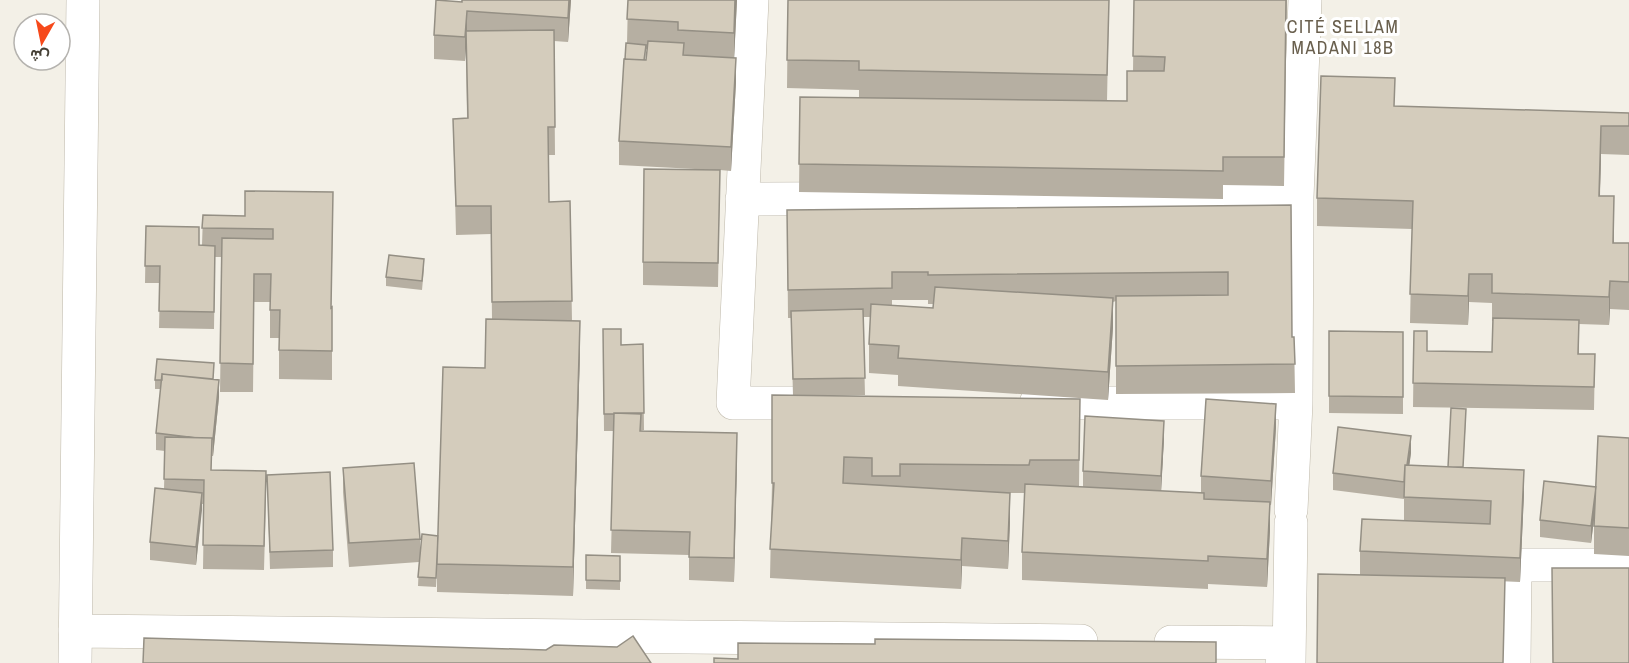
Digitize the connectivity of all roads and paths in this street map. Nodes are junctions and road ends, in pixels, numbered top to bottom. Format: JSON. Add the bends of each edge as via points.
{"nodes":[{"id":1,"x":83,"y":0,"type":"edge"},
{"id":2,"x":752,"y":0,"type":"edge"},
{"id":3,"x":1305,"y":0,"type":"edge"},
{"id":4,"x":1297,"y":197,"type":"junction"},
{"id":5,"x":742,"y":199,"type":"junction"},
{"id":6,"x":841,"y":403,"type":"edge"},
{"id":7,"x":1008,"y":403,"type":"edge"},
{"id":8,"x":1296,"y":403,"type":"junction"},
{"id":9,"x":1629,"y":565,"type":"edge"},
{"id":10,"x":1111,"y":641,"type":"edge"},
{"id":11,"x":1147,"y":642,"type":"edge"},
{"id":12,"x":75,"y":647,"type":"edge"},
{"id":13,"x":1287,"y":656,"type":"edge"},
{"id":14,"x":1514,"y":663,"type":"edge"}],
"edges":[{"from":1,"to":12,"type":"street"},
{"from":2,"to":5,"type":"street"},
{"from":3,"to":4,"type":"street"},
{"from":4,"to":5,"type":"street"},
{"from":4,"to":8,"type":"street"},
{"from":5,"to":6,"type":"street","via":[[733,403]]},
{"from":7,"to":8,"type":"street"},
{"from":8,"to":13,"type":"street"},
{"from":9,"to":14,"type":"street","via":[[1515,565]]},
{"from":10,"to":12,"type":"street"},
{"from":11,"to":13,"type":"street"}]}
